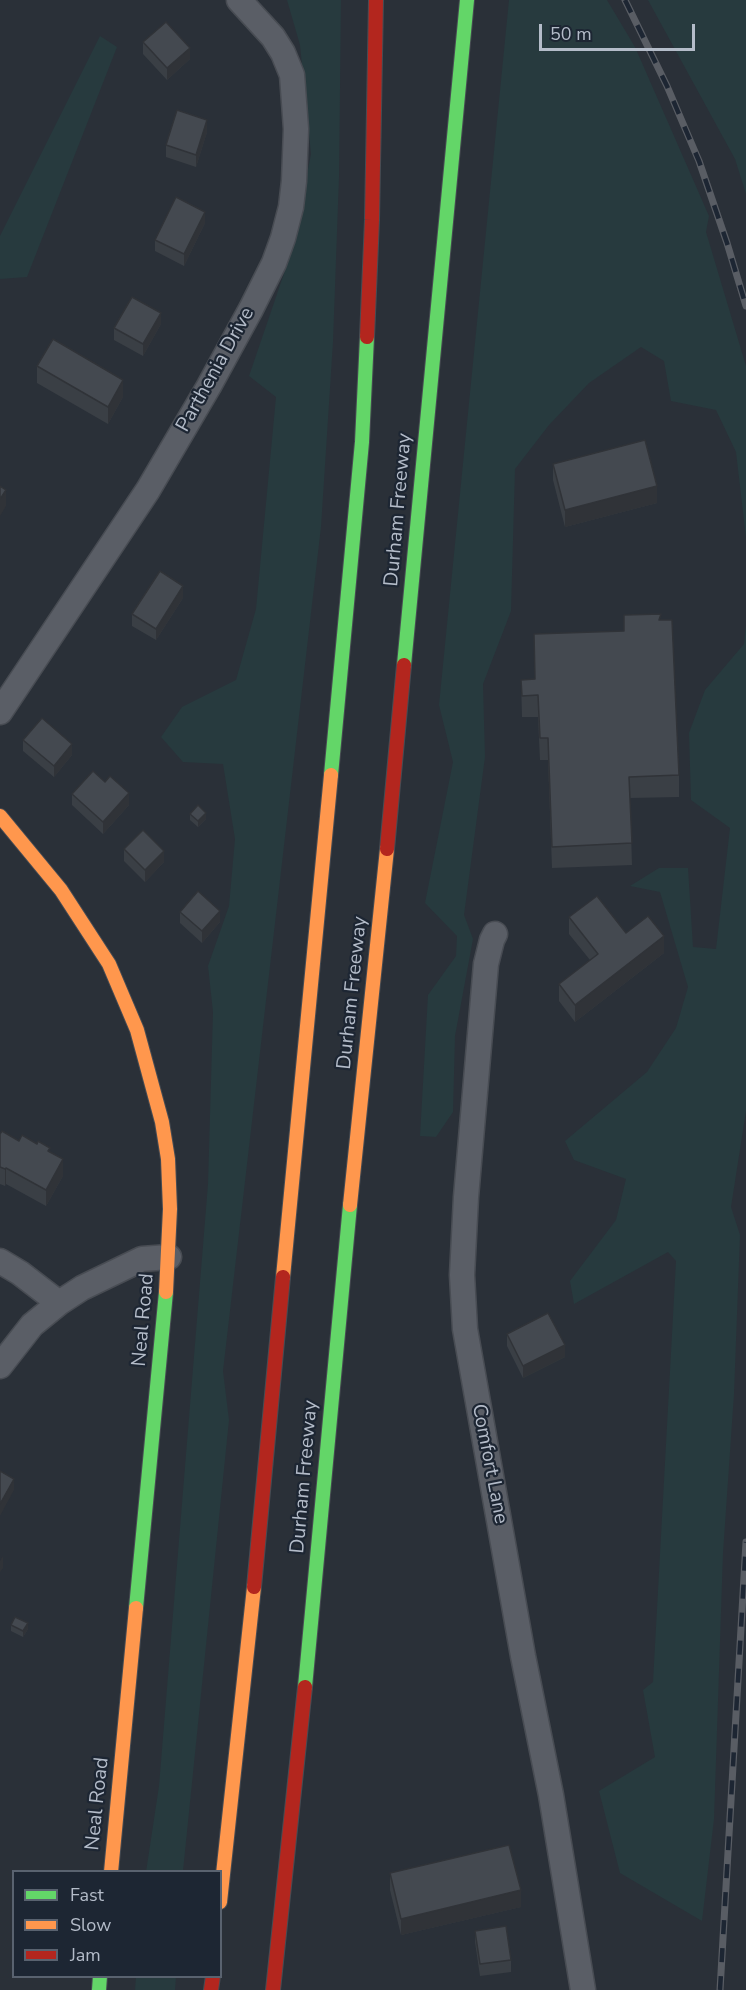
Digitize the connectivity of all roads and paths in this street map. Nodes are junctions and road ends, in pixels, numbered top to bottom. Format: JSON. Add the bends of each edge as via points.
{"nodes":[{"id":1,"x":239,"y":0,"type":"edge"},
{"id":2,"x":376,"y":0,"type":"edge"},
{"id":3,"x":467,"y":0,"type":"edge"},
{"id":4,"x":0,"y":712,"type":"edge"},
{"id":5,"x":0,"y":816,"type":"edge"},
{"id":6,"x":495,"y":934,"type":"dead end"},
{"id":7,"x":169,"y":1257,"type":"junction"},
{"id":8,"x":0,"y":1261,"type":"edge"},
{"id":9,"x":59,"y":1303,"type":"junction"},
{"id":10,"x":0,"y":1366,"type":"edge"},
{"id":11,"x":111,"y":1870,"type":"edge"},
{"id":12,"x":222,"y":1883,"type":"edge"},
{"id":13,"x":273,"y":1990,"type":"edge"},
{"id":14,"x":583,"y":1990,"type":"edge"}],
"edges":[{"from":1,"to":4,"type":"street","name":"Parthenia Drive","via":[[273,37],[292,75],[294,181],[284,238],[209,386],[148,490]]},
{"from":2,"to":12,"type":"main road","name":"Durham Freeway","via":[[362,442]]},
{"from":3,"to":13,"type":"main road","name":"Durham Freeway"},
{"from":5,"to":7,"type":"main road","name":"Neal Road","via":[[61,890],[109,963],[137,1030],[168,1159]]},
{"from":6,"to":14,"type":"street","name":"Comfort Lane","via":[[486,964],[466,1197],[462,1275],[465,1329]]},
{"from":7,"to":9,"type":"street","via":[[142,1259]]},
{"from":7,"to":11,"type":"main road","name":"Neal Road"},
{"from":8,"to":9,"type":"street"},
{"from":9,"to":10,"type":"street","via":[[32,1325]]}]}
